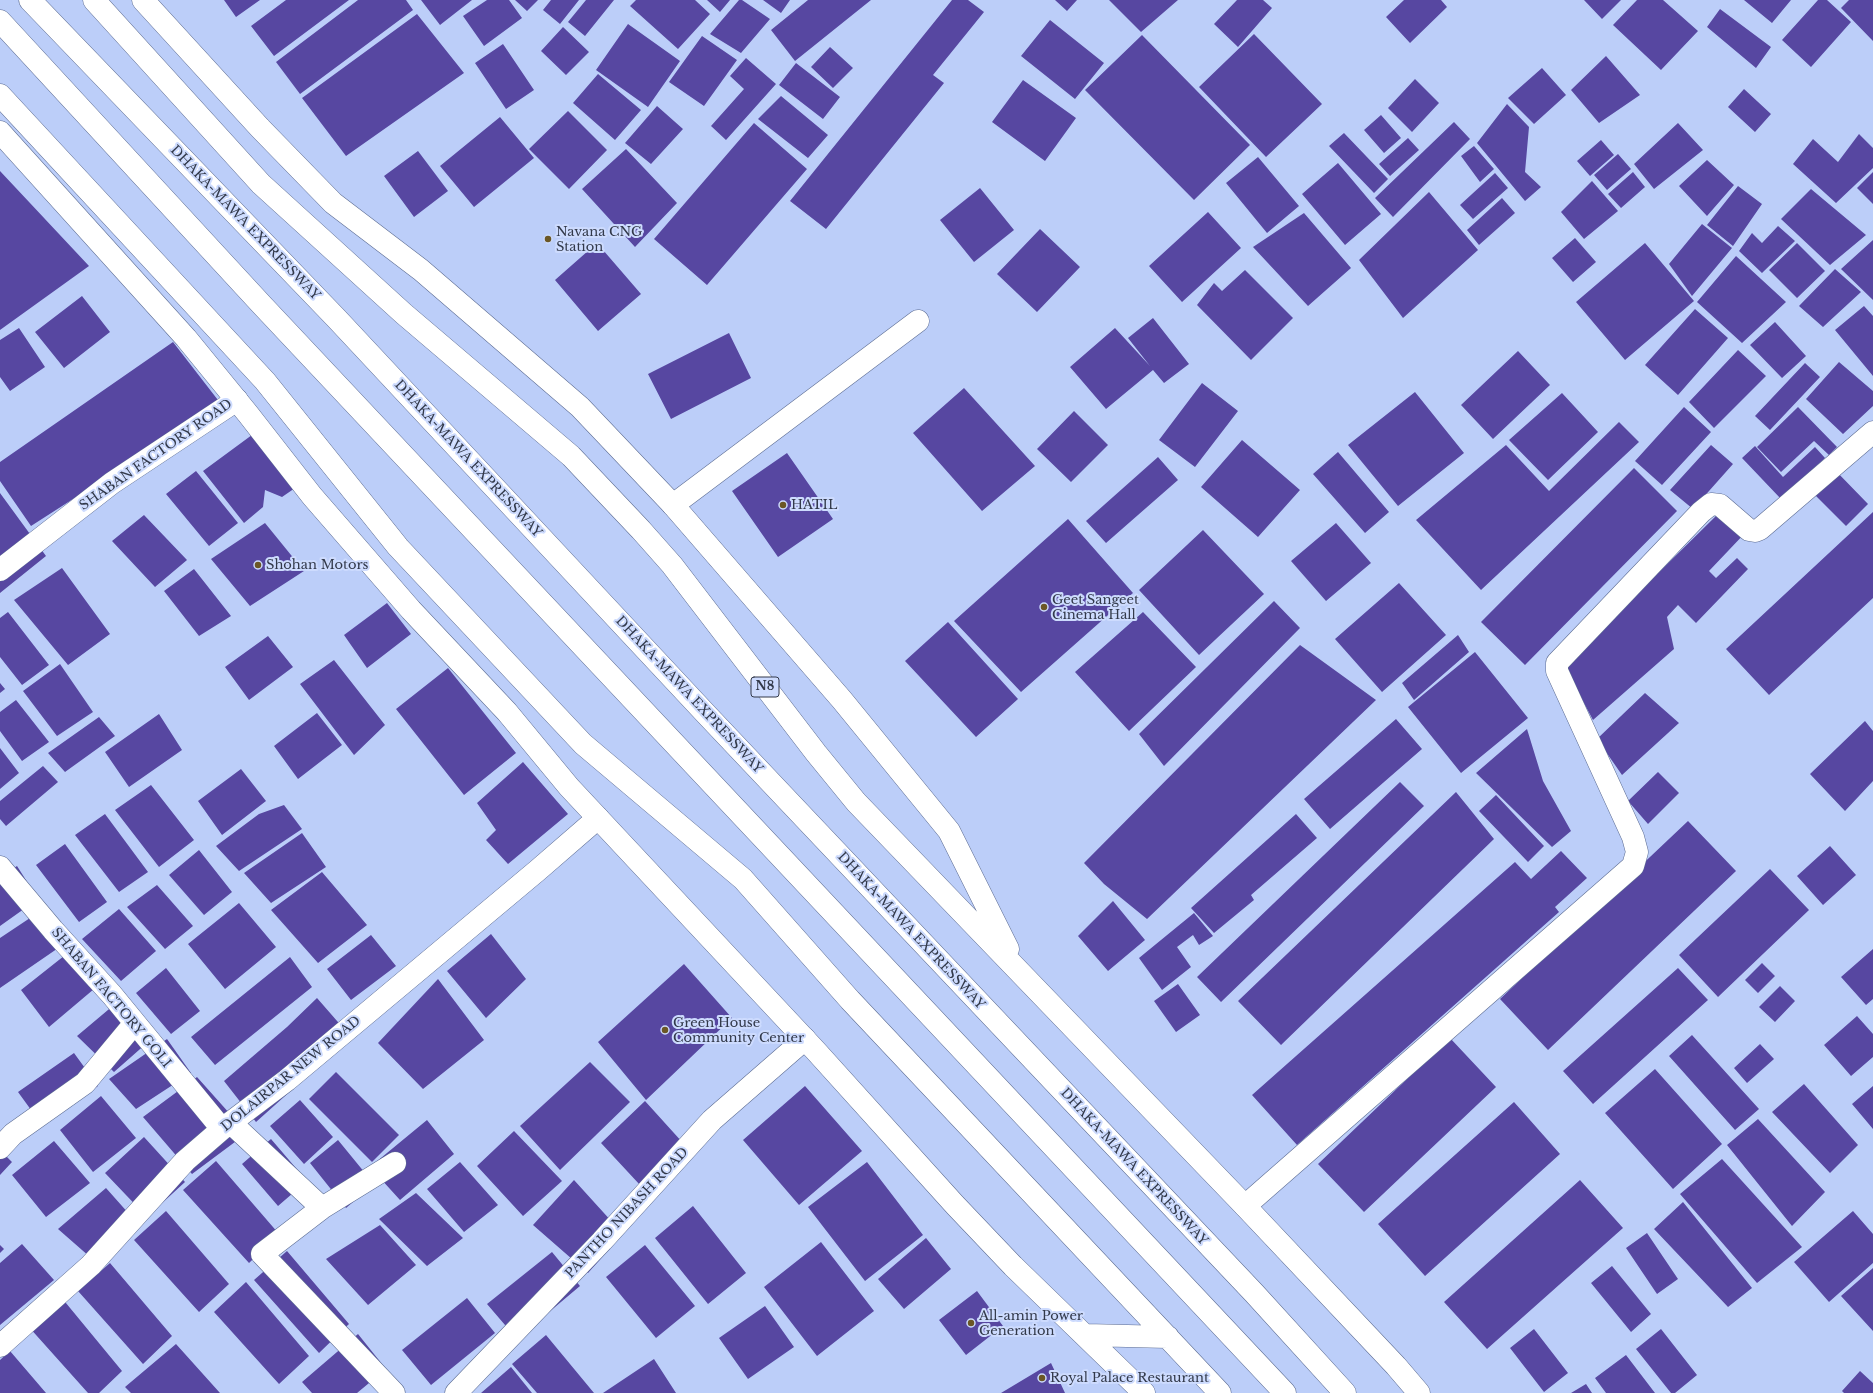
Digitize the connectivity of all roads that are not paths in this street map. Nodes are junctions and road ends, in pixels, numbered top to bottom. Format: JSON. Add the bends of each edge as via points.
{"nodes":[{"id":1,"x":30,"y":0,"type":"edge"},
{"id":2,"x":94,"y":0,"type":"edge"},
{"id":3,"x":143,"y":0,"type":"edge"},
{"id":4,"x":0,"y":21,"type":"edge"},
{"id":5,"x":0,"y":95,"type":"edge"},
{"id":6,"x":0,"y":132,"type":"edge"},
{"id":7,"x":918,"y":321,"type":"dead end"},
{"id":8,"x":237,"y":400,"type":"junction"},
{"id":9,"x":1873,"y":432,"type":"edge"},
{"id":10,"x":673,"y":505,"type":"junction"},
{"id":11,"x":0,"y":570,"type":"edge"},
{"id":12,"x":598,"y":818,"type":"junction"},
{"id":13,"x":0,"y":867,"type":"edge"},
{"id":14,"x":1016,"y":968,"type":"junction"},
{"id":15,"x":134,"y":1024,"type":"junction"},
{"id":16,"x":805,"y":1039,"type":"junction"},
{"id":17,"x":226,"y":1126,"type":"junction"},
{"id":18,"x":0,"y":1148,"type":"edge"},
{"id":19,"x":396,"y":1163,"type":"dead end"},
{"id":20,"x":1246,"y":1206,"type":"junction"},
{"id":21,"x":322,"y":1208,"type":"junction"},
{"id":22,"x":1086,"y":1335,"type":"junction"},
{"id":23,"x":1168,"y":1337,"type":"junction"},
{"id":24,"x":0,"y":1346,"type":"edge"},
{"id":25,"x":1140,"y":1392,"type":"edge"},
{"id":26,"x":394,"y":1393,"type":"edge"},
{"id":27,"x":456,"y":1393,"type":"edge"},
{"id":28,"x":1220,"y":1393,"type":"edge"},
{"id":29,"x":1285,"y":1393,"type":"edge"},
{"id":30,"x":1345,"y":1393,"type":"edge"},
{"id":31,"x":1419,"y":1393,"type":"edge"}],
"edges":[{"from":1,"to":30,"type":"main road","name":"DHAKA-MAWA EXPRESSWAY","via":[[338,319]]},
{"from":2,"to":14,"type":"main road","number":"N8","via":[[261,184],[404,314],[582,467],[672,565],[856,802]]},
{"from":3,"to":10,"type":"main road","via":[[332,203],[421,270],[580,406]]},
{"from":4,"to":29,"type":"main road","via":[[261,304]]},
{"from":5,"to":23,"type":"main road","via":[[265,381],[398,547],[583,744],[743,879],[850,1000]]},
{"from":6,"to":8,"type":"main road","via":[[181,332]]},
{"from":7,"to":10,"type":"main road"},
{"from":8,"to":11,"type":"main road","name":"SHABAN FACTORY ROAD","via":[[112,482]]},
{"from":8,"to":12,"type":"main road","via":[[312,496]]},
{"from":9,"to":20,"type":"main road","via":[[1760,529],[1749,530],[1720,505],[1711,504],[1557,663],[1557,671],[1634,838],[1637,852],[1633,866]]},
{"from":10,"to":14,"type":"main road","via":[[838,694],[949,830]]},
{"from":12,"to":16,"type":"main road"},
{"from":12,"to":17,"type":"main road","name":"DOLAIRPAR NEW ROAD","via":[[293,1075]]},
{"from":13,"to":15,"type":"main road","name":"SHABAN FACTORY GOLI","via":[[112,995]]},
{"from":14,"to":20,"type":"main road","number":"N8"},
{"from":15,"to":17,"type":"main road","name":"SHABAN FACTORY GOLI"},
{"from":15,"to":18,"type":"main road","via":[[85,1083],[13,1134]]},
{"from":16,"to":22,"type":"main road","via":[[960,1211],[1013,1266]]},
{"from":16,"to":27,"type":"main road","name":"PANTHO NIBASH ROAD","via":[[712,1120],[602,1242]]},
{"from":17,"to":21,"type":"main road","name":"SHABAN FACTORY GOLI"},
{"from":17,"to":24,"type":"main road","name":"DOLAIRPAR NEW ROAD","via":[[185,1161],[90,1265]]},
{"from":19,"to":21,"type":"main road"},
{"from":20,"to":31,"type":"main road","number":"N8"},
{"from":21,"to":26,"type":"main road","via":[[262,1254]]},
{"from":22,"to":23,"type":"main road"},
{"from":22,"to":25,"type":"main road"},
{"from":23,"to":28,"type":"main road"}]}
